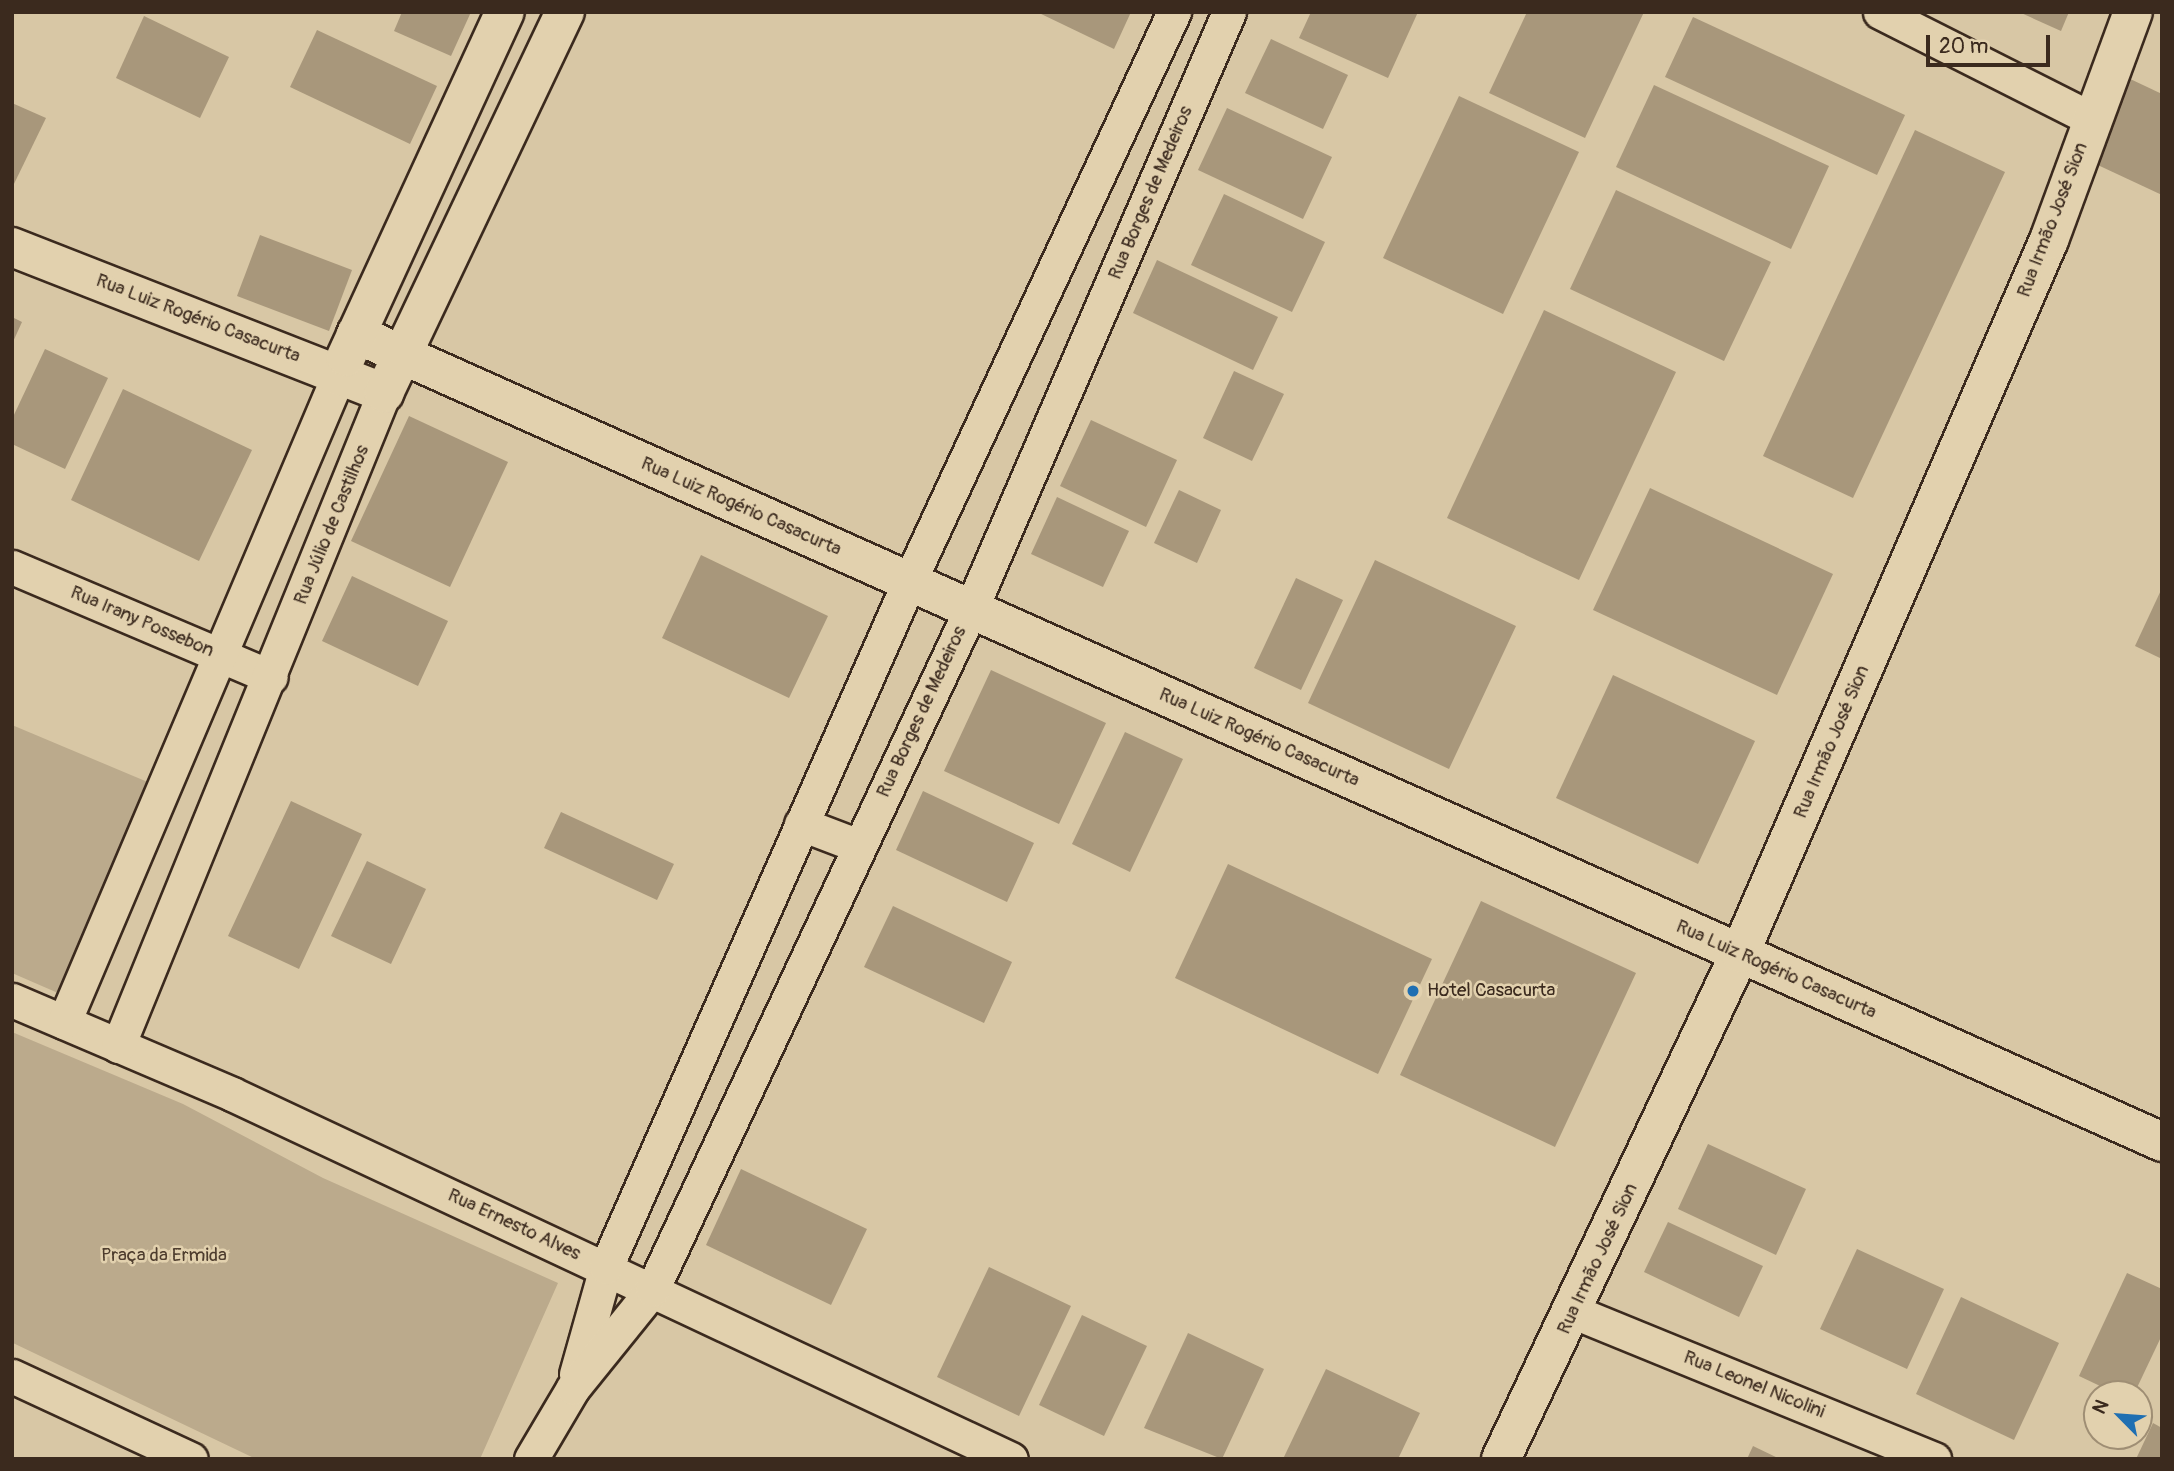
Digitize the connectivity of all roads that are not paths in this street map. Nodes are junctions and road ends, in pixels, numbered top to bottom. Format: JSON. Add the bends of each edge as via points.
{"nodes":[{"id":1,"x":505,"y":12,"type":"edge"},
{"id":2,"x":565,"y":12,"type":"edge"},
{"id":3,"x":1174,"y":12,"type":"edge"},
{"id":4,"x":1229,"y":12,"type":"edge"},
{"id":5,"x":1880,"y":12,"type":"edge"},
{"id":6,"x":2133,"y":12,"type":"edge"},
{"id":7,"x":2092,"y":119,"type":"junction"},
{"id":8,"x":12,"y":247,"type":"edge"},
{"id":9,"x":356,"y":334,"type":"junction"},
{"id":10,"x":403,"y":355,"type":"junction"},
{"id":11,"x":340,"y":374,"type":"junction"},
{"id":12,"x":384,"y":393,"type":"junction"},
{"id":13,"x":12,"y":568,"type":"edge"},
{"id":14,"x":909,"y":582,"type":"junction"},
{"id":15,"x":971,"y":609,"type":"junction"},
{"id":16,"x":217,"y":654,"type":"junction"},
{"id":17,"x":271,"y":677,"type":"junction"},
{"id":18,"x":801,"y":824,"type":"junction"},
{"id":19,"x":859,"y":846,"type":"junction"},
{"id":20,"x":1740,"y":954,"type":"junction"},
{"id":21,"x":12,"y":1000,"type":"edge"},
{"id":22,"x":64,"y":1023,"type":"junction"},
{"id":23,"x":118,"y":1046,"type":"junction"},
{"id":24,"x":2162,"y":1142,"type":"edge"},
{"id":25,"x":606,"y":1268,"type":"junction"},
{"id":26,"x":652,"y":1290,"type":"junction"},
{"id":27,"x":1574,"y":1312,"type":"junction"},
{"id":28,"x":12,"y":1376,"type":"edge"},
{"id":29,"x":573,"y":1388,"type":"junction"},
{"id":30,"x":191,"y":1459,"type":"edge"},
{"id":31,"x":531,"y":1459,"type":"edge"},
{"id":32,"x":1011,"y":1459,"type":"edge"},
{"id":33,"x":1501,"y":1459,"type":"edge"},
{"id":34,"x":1934,"y":1459,"type":"edge"}],
"edges":[{"from":1,"to":9,"type":"street"},
{"from":2,"to":10,"type":"street","name":"Rua Júlio de Castilhos"},
{"from":3,"to":14,"type":"street","name":"Rua Borges de Medeiros"},
{"from":4,"to":15,"type":"street","name":"Rua Borges de Medeiros"},
{"from":5,"to":7,"type":"street"},
{"from":6,"to":7,"type":"street","name":"Rua Irmão José Sion"},
{"from":7,"to":20,"type":"street","name":"Rua Irmão José Sion","via":[[2049,240]]},
{"from":8,"to":11,"type":"street","name":"Rua Luiz Rogério Casacurta"},
{"from":9,"to":10,"type":"street","name":"Rua Luiz Rogério Casacurta"},
{"from":9,"to":11,"type":"street"},
{"from":10,"to":12,"type":"street","name":"Rua Júlio de Castilhos"},
{"from":10,"to":14,"type":"street","name":"Rua Luiz Rogério Casacurta"},
{"from":11,"to":12,"type":"street","name":"Rua Luiz Rogério Casacurta"},
{"from":11,"to":16,"type":"street"},
{"from":12,"to":17,"type":"street","name":"Rua Júlio de Castilhos"},
{"from":13,"to":16,"type":"street","name":"Rua Irany Possebon"},
{"from":14,"to":15,"type":"street","name":"Rua Luiz Rogério Casacurta"},
{"from":14,"to":18,"type":"street","name":"Rua Borges de Medeiros"},
{"from":15,"to":19,"type":"street","name":"Rua Borges de Medeiros"},
{"from":15,"to":20,"type":"street","name":"Rua Luiz Rogério Casacurta"},
{"from":16,"to":17,"type":"street","name":"Rua Irany Possebon"},
{"from":16,"to":22,"type":"street","via":[[145,840]]},
{"from":17,"to":23,"type":"street","name":"Rua Júlio de Castilhos"},
{"from":18,"to":19,"type":"street"},
{"from":18,"to":25,"type":"street","name":"Rua Borges de Medeiros"},
{"from":19,"to":26,"type":"street","name":"Rua Borges de Medeiros"},
{"from":20,"to":24,"type":"street","name":"Rua Luiz Rogério Casacurta"},
{"from":20,"to":27,"type":"street","name":"Rua Irmão José Sion"},
{"from":21,"to":22,"type":"street","name":"Rua Ernesto Alves"},
{"from":22,"to":23,"type":"street","name":"Rua Ernesto Alves"},
{"from":23,"to":25,"type":"street","name":"Rua Ernesto Alves"},
{"from":25,"to":26,"type":"street","name":"Rua Ernesto Alves"},
{"from":25,"to":29,"type":"street","name":"Rua Borges de Medeiros"},
{"from":26,"to":29,"type":"street","name":"Rua Borges de Medeiros"},
{"from":26,"to":32,"type":"street","name":"Rua Ernesto Alves"},
{"from":27,"to":33,"type":"street","name":"Rua Irmão José Sion"},
{"from":27,"to":34,"type":"street","name":"Rua Leonel Nicolini"},
{"from":28,"to":30,"type":"street"},
{"from":29,"to":31,"type":"street","name":"Rua Borges de Medeiros"}]}
